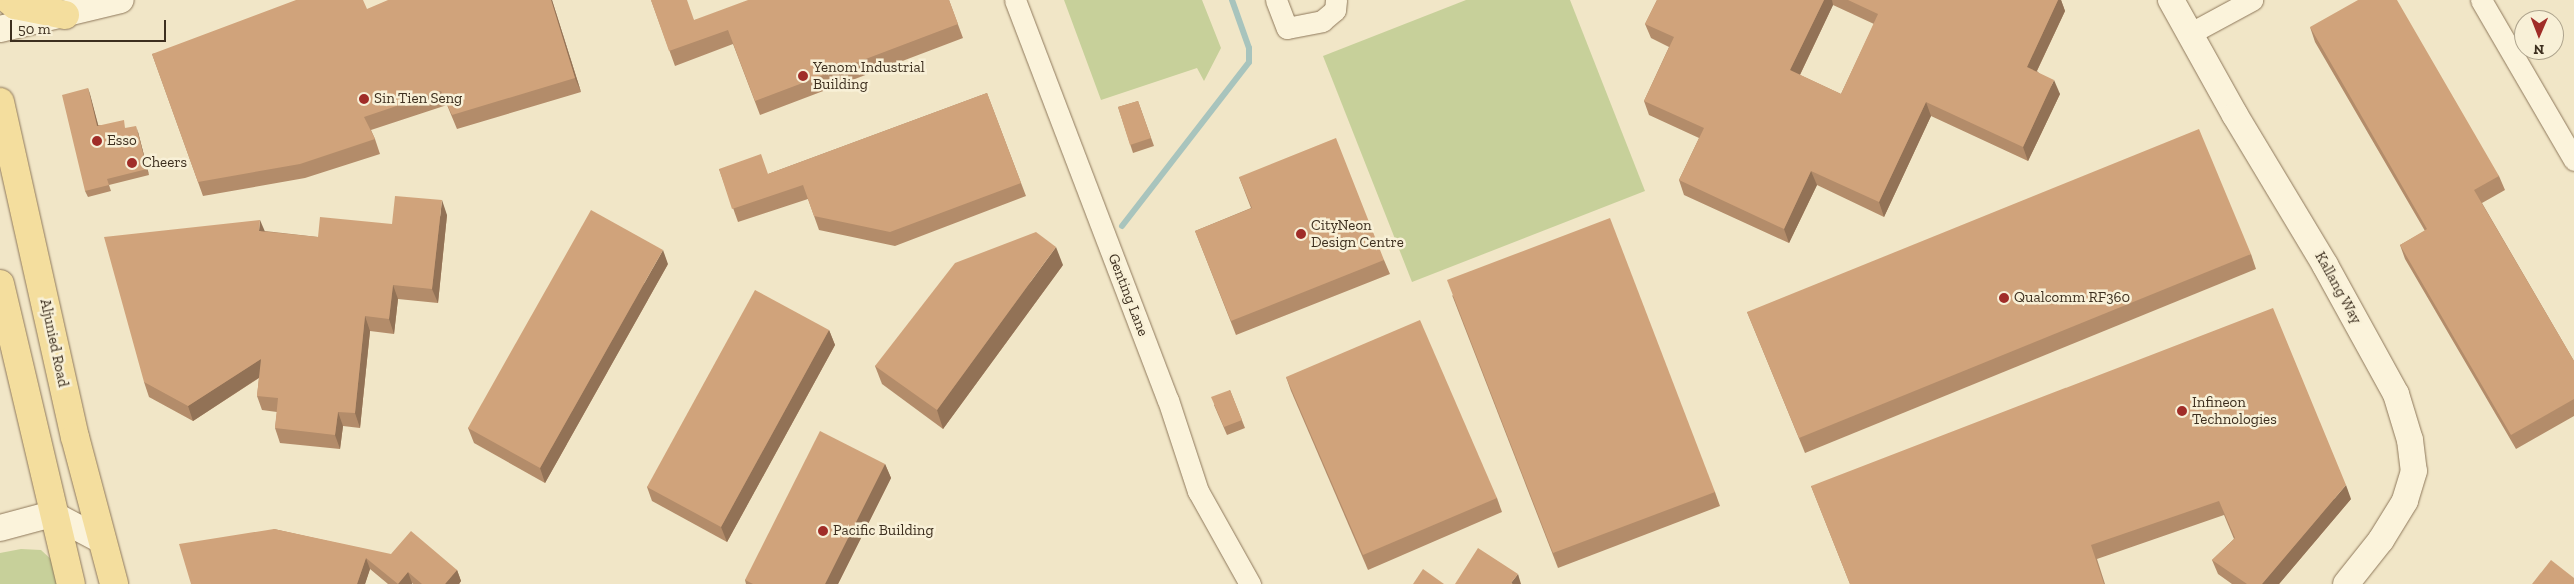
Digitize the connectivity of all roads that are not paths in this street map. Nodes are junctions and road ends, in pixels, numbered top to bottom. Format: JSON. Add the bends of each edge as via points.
{"nodes":[{"id":1,"x":9,"y":0,"type":"edge"},
{"id":2,"x":121,"y":0,"type":"edge"},
{"id":3,"x":1015,"y":0,"type":"edge"},
{"id":4,"x":1276,"y":0,"type":"edge"},
{"id":5,"x":1336,"y":0,"type":"edge"},
{"id":6,"x":2171,"y":0,"type":"edge"},
{"id":7,"x":2252,"y":0,"type":"edge"},
{"id":8,"x":2481,"y":0,"type":"edge"},
{"id":9,"x":65,"y":15,"type":"junction"},
{"id":10,"x":0,"y":29,"type":"edge"},
{"id":11,"x":2189,"y":34,"type":"junction"},
{"id":12,"x":0,"y":102,"type":"edge"},
{"id":13,"x":2574,"y":160,"type":"edge"},
{"id":14,"x":0,"y":284,"type":"edge"},
{"id":15,"x":52,"y":514,"type":"junction"},
{"id":16,"x":0,"y":528,"type":"edge"},
{"id":17,"x":101,"y":540,"type":"junction"},
{"id":18,"x":71,"y":584,"type":"edge"},
{"id":19,"x":114,"y":584,"type":"edge"},
{"id":20,"x":1250,"y":584,"type":"edge"},
{"id":21,"x":2346,"y":584,"type":"edge"}],
"edges":[{"from":1,"to":9,"type":"main road","via":[[15,5]]},
{"from":2,"to":9,"type":"street"},
{"from":3,"to":20,"type":"street","name":"Genting Lane","via":[[1168,400],[1198,491]]},
{"from":4,"to":5,"type":"street","via":[[1287,28],[1322,21],[1335,10]]},
{"from":6,"to":11,"type":"street","name":"Kallang Way"},
{"from":7,"to":11,"type":"street"},
{"from":8,"to":13,"type":"street"},
{"from":9,"to":10,"type":"street"},
{"from":11,"to":21,"type":"street","name":"Kallang Way","via":[[2326,265],[2391,386],[2410,440],[2414,472],[2405,501],[2381,540]]},
{"from":12,"to":17,"type":"main road","name":"Aljunied Road","via":[[74,437]]},
{"from":14,"to":15,"type":"main road"},
{"from":15,"to":16,"type":"street"},
{"from":15,"to":17,"type":"street"},
{"from":15,"to":18,"type":"main road"},
{"from":17,"to":19,"type":"main road","name":"Aljunied Road"}]}
